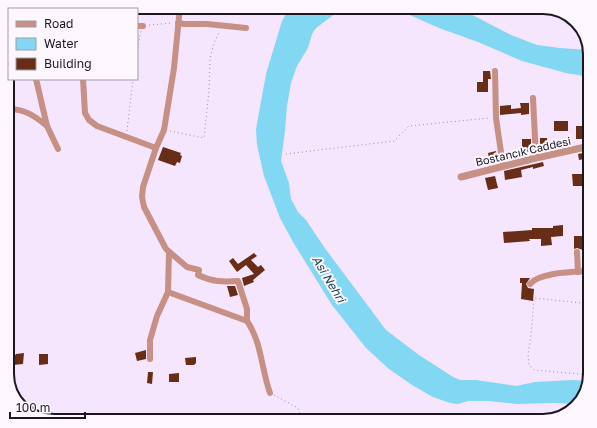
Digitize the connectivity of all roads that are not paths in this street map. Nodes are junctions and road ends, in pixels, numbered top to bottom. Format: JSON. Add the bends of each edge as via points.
{"nodes":[{"id":1,"x":179,"y":14,"type":"edge"},
{"id":2,"x":178,"y":22,"type":"junction"},
{"id":3,"x":246,"y":28,"type":"dead end"},
{"id":4,"x":495,"y":71,"type":"dead end"},
{"id":5,"x":36,"y":80,"type":"edge"},
{"id":6,"x":83,"y":80,"type":"edge"},
{"id":7,"x":533,"y":98,"type":"dead end"},
{"id":8,"x":14,"y":108,"type":"edge"},
{"id":9,"x":47,"y":126,"type":"junction"},
{"id":10,"x":156,"y":148,"type":"junction"},
{"id":11,"x":583,"y":148,"type":"edge"},
{"id":12,"x":58,"y":149,"type":"dead end"},
{"id":13,"x":536,"y":158,"type":"junction"},
{"id":14,"x":503,"y":166,"type":"junction"},
{"id":15,"x":461,"y":177,"type":"dead end"},
{"id":16,"x":169,"y":252,"type":"junction"},
{"id":17,"x":577,"y":252,"type":"dead end"},
{"id":18,"x":578,"y":272,"type":"junction"},
{"id":19,"x":583,"y":272,"type":"edge"},
{"id":20,"x":530,"y":284,"type":"dead end"},
{"id":21,"x":168,"y":292,"type":"junction"},
{"id":22,"x":247,"y":321,"type":"junction"},
{"id":23,"x":150,"y":359,"type":"dead end"},
{"id":24,"x":270,"y":393,"type":"road end"}],
"edges":[{"from":1,"to":2,"type":"street"},
{"from":2,"to":3,"type":"street"},
{"from":2,"to":10,"type":"street","via":[[164,130]]},
{"from":4,"to":14,"type":"street","via":[[496,118]]},
{"from":5,"to":9,"type":"street"},
{"from":6,"to":10,"type":"street","via":[[85,113],[89,120],[97,126]]},
{"from":7,"to":13,"type":"street"},
{"from":8,"to":9,"type":"street","via":[[34,115]]},
{"from":9,"to":12,"type":"street"},
{"from":10,"to":16,"type":"street","via":[[142,197],[144,207]]},
{"from":11,"to":13,"type":"street","name":"Bostancık Caddesi"},
{"from":13,"to":14,"type":"street","name":"Bostancık Caddesi"},
{"from":14,"to":15,"type":"street","name":"Bostancık Caddesi"},
{"from":16,"to":21,"type":"street"},
{"from":16,"to":22,"type":"street","via":[[187,267],[199,270],[198,275],[209,280],[238,281],[247,309]]},
{"from":17,"to":18,"type":"street"},
{"from":18,"to":19,"type":"street"},
{"from":18,"to":20,"type":"street","via":[[539,277]]},
{"from":21,"to":22,"type":"street"},
{"from":21,"to":23,"type":"street","via":[[150,340]]},
{"from":22,"to":24,"type":"street","via":[[261,351]]}]}
